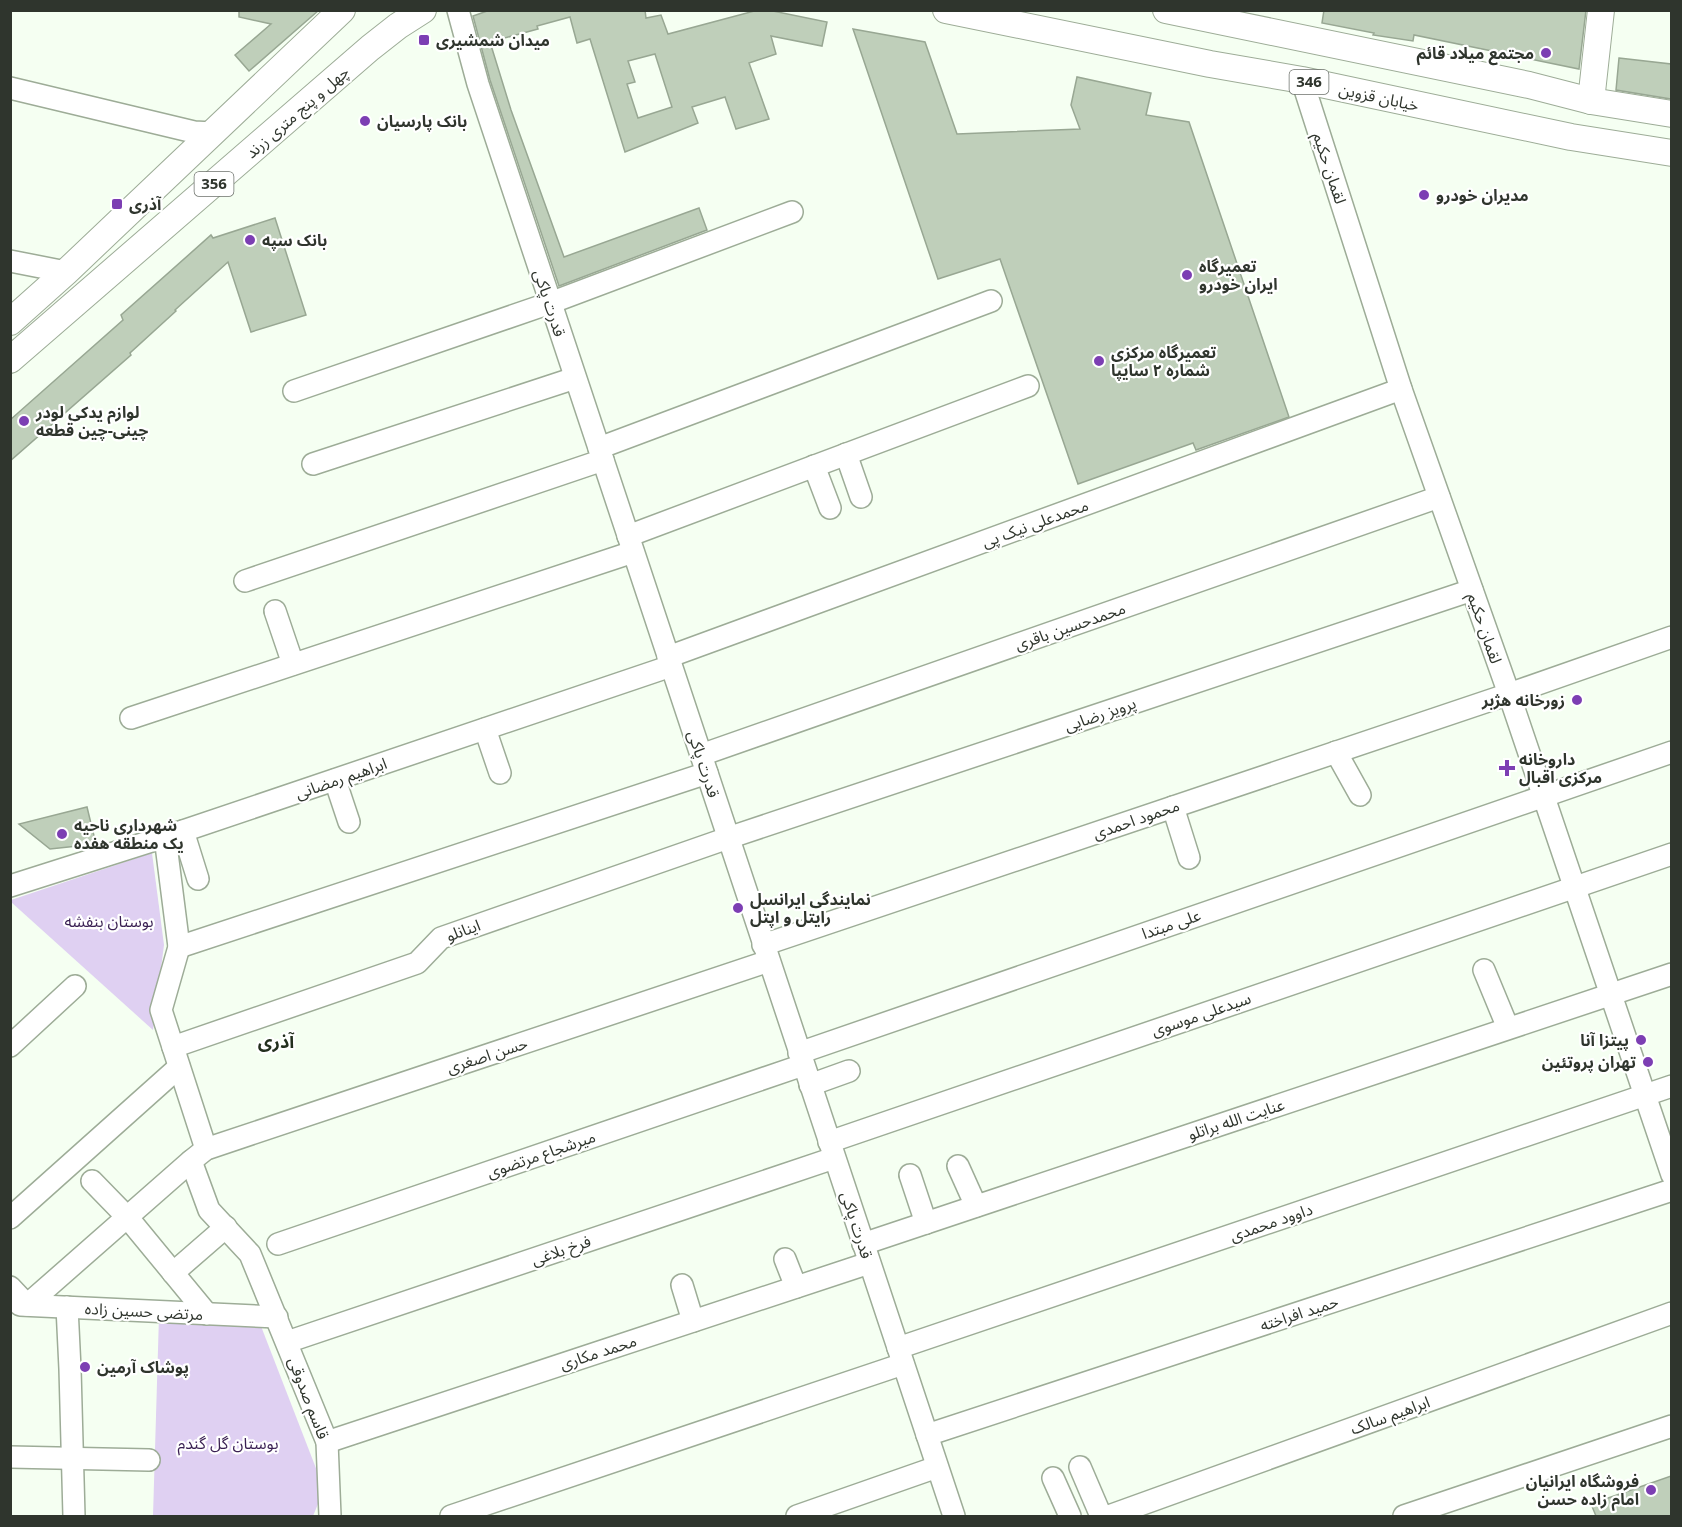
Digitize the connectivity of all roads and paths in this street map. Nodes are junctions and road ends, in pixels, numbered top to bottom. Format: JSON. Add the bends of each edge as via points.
{"nodes":[{"id":1,"x":342,"y":10,"type":"edge"},
{"id":2,"x":423,"y":10,"type":"edge"},
{"id":3,"x":458,"y":10,"type":"edge"},
{"id":4,"x":946,"y":10,"type":"edge"},
{"id":5,"x":1166,"y":10,"type":"edge"},
{"id":6,"x":1601,"y":10,"type":"edge"},
{"id":7,"x":406,"y":18,"type":"edge"},
{"id":8,"x":1302,"y":80,"type":"junction"},
{"id":9,"x":10,"y":88,"type":"edge"},
{"id":10,"x":1591,"y":101,"type":"junction"},
{"id":11,"x":1671,"y":114,"type":"edge"},
{"id":12,"x":213,"y":133,"type":"junction"},
{"id":13,"x":1671,"y":153,"type":"edge"},
{"id":14,"x":792,"y":212,"type":"dead end"},
{"id":15,"x":10,"y":261,"type":"edge"},
{"id":16,"x":66,"y":273,"type":"junction"},
{"id":17,"x":991,"y":301,"type":"dead end"},
{"id":18,"x":550,"y":303,"type":"junction"},
{"id":19,"x":10,"y":322,"type":"edge"},
{"id":20,"x":10,"y":360,"type":"edge"},
{"id":21,"x":575,"y":378,"type":"junction"},
{"id":22,"x":1028,"y":386,"type":"dead end"},
{"id":23,"x":1401,"y":389,"type":"junction"},
{"id":24,"x":294,"y":391,"type":"dead end"},
{"id":25,"x":601,"y":454,"type":"junction"},
{"id":26,"x":846,"y":454,"type":"junction"},
{"id":27,"x":314,"y":464,"type":"dead end"},
{"id":28,"x":814,"y":466,"type":"junction"},
{"id":29,"x":861,"y":497,"type":"dead end"},
{"id":30,"x":1439,"y":498,"type":"junction"},
{"id":31,"x":830,"y":508,"type":"dead end"},
{"id":32,"x":630,"y":544,"type":"junction"},
{"id":33,"x":245,"y":581,"type":"dead end"},
{"id":34,"x":1472,"y":590,"type":"junction"},
{"id":35,"x":275,"y":611,"type":"dead end"},
{"id":36,"x":1671,"y":637,"type":"edge"},
{"id":37,"x":670,"y":662,"type":"junction"},
{"id":38,"x":293,"y":664,"type":"junction"},
{"id":39,"x":1509,"y":694,"type":"junction"},
{"id":40,"x":131,"y":718,"type":"dead end"},
{"id":41,"x":485,"y":729,"type":"junction"},
{"id":42,"x":1336,"y":752,"type":"junction"},
{"id":43,"x":1671,"y":752,"type":"edge"},
{"id":44,"x":704,"y":764,"type":"junction"},
{"id":45,"x":500,"y":773,"type":"dead end"},
{"id":46,"x":335,"y":780,"type":"junction"},
{"id":47,"x":1360,"y":795,"type":"dead end"},
{"id":48,"x":1543,"y":795,"type":"junction"},
{"id":49,"x":1173,"y":807,"type":"junction"},
{"id":50,"x":349,"y":822,"type":"dead end"},
{"id":51,"x":174,"y":834,"type":"junction"},
{"id":52,"x":728,"y":838,"type":"junction"},
{"id":53,"x":1671,"y":854,"type":"edge"},
{"id":54,"x":1189,"y":858,"type":"dead end"},
{"id":55,"x":198,"y":879,"type":"dead end"},
{"id":56,"x":10,"y":886,"type":"edge"},
{"id":57,"x":1573,"y":887,"type":"junction"},
{"id":58,"x":179,"y":947,"type":"junction"},
{"id":59,"x":766,"y":953,"type":"junction"},
{"id":60,"x":1484,"y":970,"type":"dead end"},
{"id":61,"x":1671,"y":974,"type":"edge"},
{"id":62,"x":75,"y":986,"type":"dead end"},
{"id":63,"x":1610,"y":994,"type":"junction"},
{"id":64,"x":1508,"y":1028,"type":"junction"},
{"id":65,"x":10,"y":1046,"type":"edge"},
{"id":66,"x":172,"y":1047,"type":"junction"},
{"id":67,"x":801,"y":1059,"type":"junction"},
{"id":68,"x":179,"y":1067,"type":"junction"},
{"id":69,"x":849,"y":1071,"type":"dead end"},
{"id":70,"x":810,"y":1085,"type":"junction"},
{"id":71,"x":1671,"y":1086,"type":"edge"},
{"id":72,"x":1644,"y":1096,"type":"junction"},
{"id":73,"x":832,"y":1150,"type":"junction"},
{"id":74,"x":198,"y":1155,"type":"junction"},
{"id":75,"x":958,"y":1166,"type":"dead end"},
{"id":76,"x":910,"y":1175,"type":"dead end"},
{"id":77,"x":1671,"y":1175,"type":"edge"},
{"id":78,"x":92,"y":1181,"type":"dead end"},
{"id":79,"x":1671,"y":1190,"type":"edge"},
{"id":80,"x":976,"y":1206,"type":"junction"},
{"id":81,"x":10,"y":1218,"type":"edge"},
{"id":82,"x":128,"y":1218,"type":"junction"},
{"id":83,"x":926,"y":1223,"type":"junction"},
{"id":84,"x":225,"y":1227,"type":"junction"},
{"id":85,"x":278,"y":1244,"type":"dead end"},
{"id":86,"x":866,"y":1253,"type":"junction"},
{"id":87,"x":785,"y":1259,"type":"dead end"},
{"id":88,"x":173,"y":1273,"type":"junction"},
{"id":89,"x":682,"y":1285,"type":"dead end"},
{"id":90,"x":10,"y":1287,"type":"edge"},
{"id":91,"x":796,"y":1287,"type":"junction"},
{"id":92,"x":19,"y":1305,"type":"edge"},
{"id":93,"x":67,"y":1307,"type":"junction"},
{"id":94,"x":1671,"y":1313,"type":"edge"},
{"id":95,"x":207,"y":1314,"type":"junction"},
{"id":96,"x":277,"y":1317,"type":"junction"},
{"id":97,"x":693,"y":1321,"type":"junction"},
{"id":98,"x":287,"y":1342,"type":"junction"},
{"id":99,"x":900,"y":1356,"type":"junction"},
{"id":100,"x":1671,"y":1426,"type":"edge"},
{"id":101,"x":927,"y":1435,"type":"junction"},
{"id":102,"x":327,"y":1442,"type":"junction"},
{"id":103,"x":10,"y":1457,"type":"edge"},
{"id":104,"x":72,"y":1459,"type":"junction"},
{"id":105,"x":149,"y":1460,"type":"dead end"},
{"id":106,"x":937,"y":1467,"type":"junction"},
{"id":107,"x":1080,"y":1467,"type":"dead end"},
{"id":108,"x":1053,"y":1478,"type":"dead end"},
{"id":109,"x":74,"y":1516,"type":"edge"},
{"id":110,"x":330,"y":1516,"type":"edge"},
{"id":111,"x":451,"y":1516,"type":"edge"},
{"id":112,"x":797,"y":1516,"type":"edge"},
{"id":113,"x":954,"y":1516,"type":"edge"},
{"id":114,"x":1070,"y":1516,"type":"edge"},
{"id":115,"x":1101,"y":1516,"type":"edge"},
{"id":116,"x":1109,"y":1516,"type":"edge"},
{"id":117,"x":1404,"y":1516,"type":"edge"}],
"edges":[{"from":1,"to":12,"type":"main road","number":"356"},
{"from":2,"to":7,"type":"main road","name":"چهل و پنج متری زرند","number":"356"},
{"from":3,"to":18,"type":"street","name":"قدرت پاکی","via":[[478,84]]},
{"from":4,"to":8,"type":"main road","name":"خیابان قزوین","number":"346"},
{"from":5,"to":10,"type":"main road"},
{"from":6,"to":10,"type":"main road"},
{"from":7,"to":20,"type":"main road","name":"چهل و پنج متری زرند","number":"356"},
{"from":8,"to":13,"type":"main road","name":"خیابان قزوین","number":"346","via":[[1572,137]]},
{"from":8,"to":23,"type":"street","name":"لقمان حکیم"},
{"from":9,"to":12,"type":"street","via":[[194,132]]},
{"from":10,"to":11,"type":"main road"},
{"from":12,"to":16,"type":"main road","number":"356"},
{"from":14,"to":18,"type":"street"},
{"from":15,"to":16,"type":"street"},
{"from":16,"to":19,"type":"main road","number":"356"},
{"from":17,"to":25,"type":"street"},
{"from":18,"to":21,"type":"street","name":"قدرت پاکی"},
{"from":18,"to":24,"type":"street"},
{"from":21,"to":25,"type":"street","name":"قدرت پاکی"},
{"from":21,"to":27,"type":"street"},
{"from":22,"to":26,"type":"street"},
{"from":23,"to":30,"type":"street","name":"لقمان حکیم"},
{"from":23,"to":37,"type":"street","name":"محمدعلی نیک پی"},
{"from":25,"to":32,"type":"street","name":"قدرت پاکی"},
{"from":25,"to":33,"type":"street"},
{"from":26,"to":28,"type":"street"},
{"from":26,"to":29,"type":"street"},
{"from":28,"to":31,"type":"street"},
{"from":28,"to":32,"type":"street"},
{"from":30,"to":34,"type":"street","name":"لقمان حکیم"},
{"from":30,"to":44,"type":"street","name":"محمدحسین باقری"},
{"from":32,"to":37,"type":"street","name":"قدرت پاکی"},
{"from":32,"to":38,"type":"street"},
{"from":34,"to":39,"type":"street","name":"لقمان حکیم"},
{"from":34,"to":52,"type":"street","name":"پرویز رضایی"},
{"from":35,"to":38,"type":"street"},
{"from":36,"to":39,"type":"street","name":"محمود احمدی"},
{"from":37,"to":41,"type":"street","name":"ابراهیم رمضانی"},
{"from":37,"to":44,"type":"street","name":"قدرت پاکی"},
{"from":38,"to":40,"type":"street"},
{"from":39,"to":42,"type":"street","name":"محمود احمدی"},
{"from":39,"to":48,"type":"street","name":"لقمان حکیم"},
{"from":41,"to":45,"type":"street"},
{"from":41,"to":46,"type":"street","name":"ابراهیم رمضانی"},
{"from":42,"to":47,"type":"street"},
{"from":42,"to":49,"type":"street","name":"محمود احمدی"},
{"from":43,"to":48,"type":"street","name":"علی مبتدا"},
{"from":44,"to":52,"type":"street","name":"قدرت پاکی"},
{"from":44,"to":58,"type":"street","name":"محمدحسین باقری"},
{"from":46,"to":50,"type":"street"},
{"from":46,"to":51,"type":"street","name":"ابراهیم رمضانی"},
{"from":48,"to":57,"type":"street","name":"لقمان حکیم"},
{"from":48,"to":67,"type":"street","name":"علی مبتدا"},
{"from":49,"to":54,"type":"street"},
{"from":49,"to":59,"type":"street","name":"محمود احمدی"},
{"from":51,"to":55,"type":"street"},
{"from":51,"to":56,"type":"street","name":"ابراهیم رمضانی"},
{"from":51,"to":58,"type":"street"},
{"from":52,"to":59,"type":"street","name":"قدرت پاکی"},
{"from":52,"to":66,"type":"street","name":"اینانلو","via":[[441,938],[417,963]]},
{"from":53,"to":57,"type":"street","name":"سیدعلی موسوی"},
{"from":57,"to":63,"type":"street","name":"لقمان حکیم"},
{"from":57,"to":73,"type":"street","name":"سیدعلی موسوی"},
{"from":58,"to":66,"type":"street","name":"قاسم صدوقی","via":[[161,1011]]},
{"from":59,"to":67,"type":"street","name":"قدرت پاکی"},
{"from":59,"to":74,"type":"street","name":"حسن اصغری"},
{"from":60,"to":64,"type":"street"},
{"from":61,"to":63,"type":"street","name":"عنایت الله براتلو"},
{"from":62,"to":65,"type":"street"},
{"from":63,"to":64,"type":"street","name":"عنایت الله براتلو"},
{"from":63,"to":72,"type":"street","name":"لقمان حکیم"},
{"from":64,"to":80,"type":"street","name":"عنایت الله براتلو"},
{"from":66,"to":68,"type":"street","name":"قاسم صدوقی"},
{"from":67,"to":70,"type":"street","name":"قدرت پاکی"},
{"from":67,"to":85,"type":"street","name":"میرشجاع مرتضوی"},
{"from":68,"to":74,"type":"street","name":"قاسم صدوقی"},
{"from":68,"to":81,"type":"street"},
{"from":69,"to":70,"type":"street"},
{"from":70,"to":73,"type":"street","name":"قدرت پاکی"},
{"from":71,"to":72,"type":"street","name":"داوود محمدی"},
{"from":72,"to":77,"type":"street","name":"لقمان حکیم"},
{"from":72,"to":99,"type":"street","name":"داوود محمدی"},
{"from":73,"to":86,"type":"street","name":"قدرت پاکی"},
{"from":73,"to":98,"type":"street","name":"فرخ بلاغی"},
{"from":74,"to":82,"type":"street"},
{"from":74,"to":84,"type":"street","name":"قاسم صدوقی","via":[[209,1210]]},
{"from":75,"to":80,"type":"street"},
{"from":76,"to":83,"type":"street"},
{"from":78,"to":82,"type":"street"},
{"from":79,"to":101,"type":"street","name":"حمید افراخته"},
{"from":80,"to":83,"type":"street","name":"عنایت الله براتلو"},
{"from":82,"to":88,"type":"street"},
{"from":82,"to":92,"type":"street"},
{"from":83,"to":86,"type":"street","name":"عنایت الله براتلو"},
{"from":84,"to":88,"type":"street"},
{"from":84,"to":96,"type":"street","name":"قاسم صدوقی","via":[[250,1254]]},
{"from":86,"to":91,"type":"street","name":"محمد مکاری"},
{"from":86,"to":99,"type":"street","name":"قدرت پاکی"},
{"from":87,"to":91,"type":"street"},
{"from":88,"to":95,"type":"street"},
{"from":89,"to":97,"type":"street"},
{"from":90,"to":92,"type":"street"},
{"from":91,"to":97,"type":"street","name":"محمد مکاری"},
{"from":92,"to":93,"type":"street","name":"مرتضی حسین زاده"},
{"from":93,"to":95,"type":"street","name":"مرتضی حسین زاده"},
{"from":93,"to":104,"type":"street"},
{"from":94,"to":116,"type":"street","name":"ابراهیم سالک"},
{"from":95,"to":96,"type":"street","name":"مرتضی حسین زاده"},
{"from":96,"to":98,"type":"street","name":"قاسم صدوقی"},
{"from":97,"to":102,"type":"street","name":"محمد مکاری"},
{"from":98,"to":102,"type":"street","name":"قاسم صدوقی"},
{"from":99,"to":101,"type":"street","name":"قدرت پاکی"},
{"from":99,"to":111,"type":"street","name":"داوود محمدی"},
{"from":100,"to":117,"type":"street"},
{"from":101,"to":106,"type":"street","name":"قدرت پاکی"},
{"from":102,"to":110,"type":"street","name":"قاسم صدوقی"},
{"from":103,"to":104,"type":"street"},
{"from":104,"to":105,"type":"street"},
{"from":104,"to":109,"type":"street"},
{"from":106,"to":112,"type":"street"},
{"from":106,"to":113,"type":"street","name":"قدرت پاکی"},
{"from":107,"to":115,"type":"street"},
{"from":108,"to":114,"type":"street"}]}
